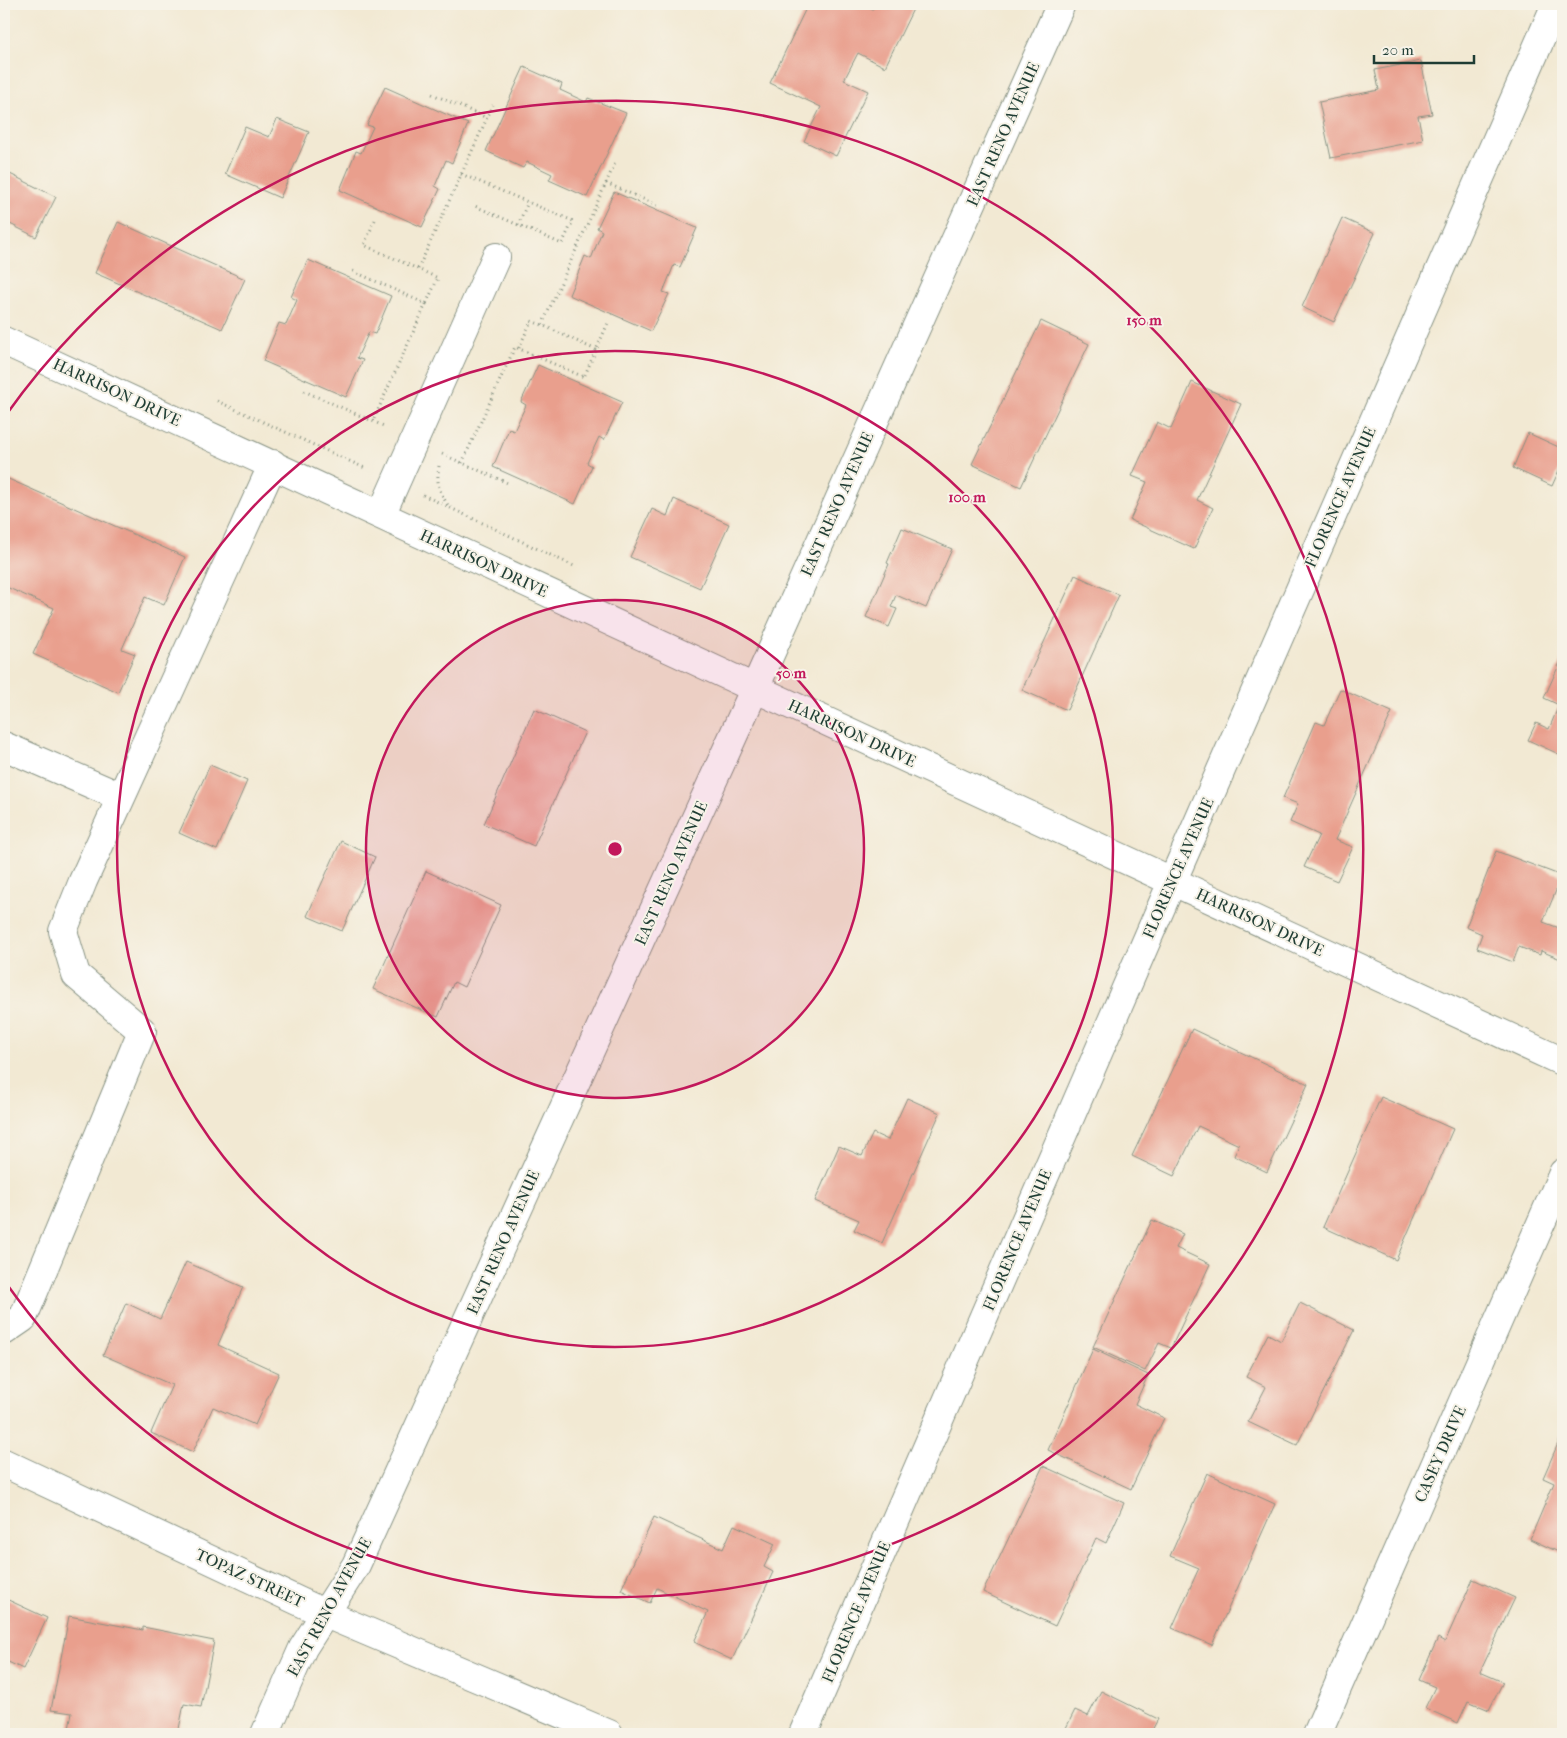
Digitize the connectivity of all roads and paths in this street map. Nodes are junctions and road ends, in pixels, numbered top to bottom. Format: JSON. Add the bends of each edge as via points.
{"nodes":[{"id":1,"x":1061,"y":4,"type":"edge"},
{"id":2,"x":1556,"y":4,"type":"edge"},
{"id":3,"x":432,"y":94,"type":"dead end"},
{"id":4,"x":493,"y":104,"type":"dead end"},
{"id":5,"x":487,"y":118,"type":"junction"},
{"id":6,"x":616,"y":161,"type":"dead end"},
{"id":7,"x":461,"y":174,"type":"junction"},
{"id":8,"x":606,"y":182,"type":"junction"},
{"id":9,"x":528,"y":202,"type":"junction"},
{"id":10,"x":657,"y":205,"type":"dead end"},
{"id":11,"x":475,"y":206,"type":"dead end"},
{"id":12,"x":375,"y":220,"type":"dead end"},
{"id":13,"x":518,"y":225,"type":"junction"},
{"id":14,"x":496,"y":257,"type":"dead end"},
{"id":15,"x":418,"y":268,"type":"junction"},
{"id":16,"x":353,"y":271,"type":"dead end"},
{"id":17,"x":426,"y":304,"type":"junction"},
{"id":18,"x":608,"y":323,"type":"dead end"},
{"id":19,"x":542,"y":325,"type":"junction"},
{"id":20,"x":4,"y":341,"type":"edge"},
{"id":21,"x":519,"y":348,"type":"junction"},
{"id":22,"x":596,"y":350,"type":"junction"},
{"id":23,"x":304,"y":391,"type":"dead end"},
{"id":24,"x":373,"y":421,"type":"junction"},
{"id":25,"x":392,"y":431,"type":"dead end"},
{"id":26,"x":462,"y":463,"type":"junction"},
{"id":27,"x":272,"y":464,"type":"junction"},
{"id":28,"x":510,"y":484,"type":"dead end"},
{"id":29,"x":449,"y":507,"type":"dead end"},
{"id":30,"x":381,"y":515,"type":"junction"},
{"id":31,"x":755,"y":688,"type":"junction"},
{"id":32,"x":4,"y":746,"type":"edge"},
{"id":33,"x":121,"y":797,"type":"junction"},
{"id":34,"x":1172,"y":882,"type":"junction"},
{"id":35,"x":1563,"y":1062,"type":"edge"},
{"id":36,"x":1563,"y":1173,"type":"edge"},
{"id":37,"x":4,"y":1331,"type":"edge"},
{"id":38,"x":4,"y":1464,"type":"edge"},
{"id":39,"x":326,"y":1614,"type":"junction"},
{"id":40,"x":265,"y":1734,"type":"edge"},
{"id":41,"x":609,"y":1734,"type":"edge"},
{"id":42,"x":804,"y":1734,"type":"edge"},
{"id":43,"x":1317,"y":1734,"type":"edge"}],
"edges":[{"from":1,"to":31,"type":"street","name":"EAST RENO AVENUE"},
{"from":2,"to":34,"type":"street","name":"FLORENCE AVENUE"},
{"from":3,"to":5,"type":"path"},
{"from":4,"to":5,"type":"path"},
{"from":5,"to":7,"type":"path"},
{"from":6,"to":8,"type":"path"},
{"from":7,"to":9,"type":"path"},
{"from":7,"to":15,"type":"path"},
{"from":8,"to":10,"type":"path"},
{"from":8,"to":19,"type":"path"},
{"from":9,"to":13,"type":"path"},
{"from":9,"to":13,"type":"path","via":[[574,221],[562,244]]},
{"from":11,"to":13,"type":"path"},
{"from":12,"to":15,"type":"path","via":[[364,245]]},
{"from":14,"to":30,"type":"street"},
{"from":15,"to":17,"type":"path","via":[[438,278]]},
{"from":16,"to":17,"type":"path"},
{"from":17,"to":24,"type":"path"},
{"from":18,"to":22,"type":"path"},
{"from":19,"to":21,"type":"path","via":[[531,321]]},
{"from":19,"to":22,"type":"path"},
{"from":20,"to":27,"type":"street","name":"HARRISON DRIVE"},
{"from":21,"to":22,"type":"path","via":[[584,377]]},
{"from":21,"to":26,"type":"path","via":[[515,347]]},
{"from":23,"to":24,"type":"path"},
{"from":24,"to":25,"type":"path"},
{"from":26,"to":28,"type":"path"},
{"from":26,"to":29,"type":"path","via":[[441,454],[437,483]]},
{"from":27,"to":30,"type":"street","name":"HARRISON DRIVE"},
{"from":27,"to":33,"type":"street"},
{"from":30,"to":31,"type":"street","name":"HARRISON DRIVE"},
{"from":31,"to":34,"type":"street","name":"HARRISON DRIVE"},
{"from":31,"to":39,"type":"street","name":"EAST RENO AVENUE","via":[[356,1565]]},
{"from":32,"to":33,"type":"street"},
{"from":33,"to":37,"type":"street","via":[[63,931],[76,976],[142,1031],[23,1318]]},
{"from":34,"to":35,"type":"street","name":"HARRISON DRIVE"},
{"from":34,"to":42,"type":"street","name":"FLORENCE AVENUE"},
{"from":36,"to":43,"type":"street","name":"CASEY DRIVE"},
{"from":38,"to":39,"type":"street","name":"TOPAZ STREET"},
{"from":39,"to":40,"type":"street","name":"EAST RENO AVENUE","via":[[303,1648]]},
{"from":39,"to":41,"type":"street","name":"TOPAZ STREET"}]}
